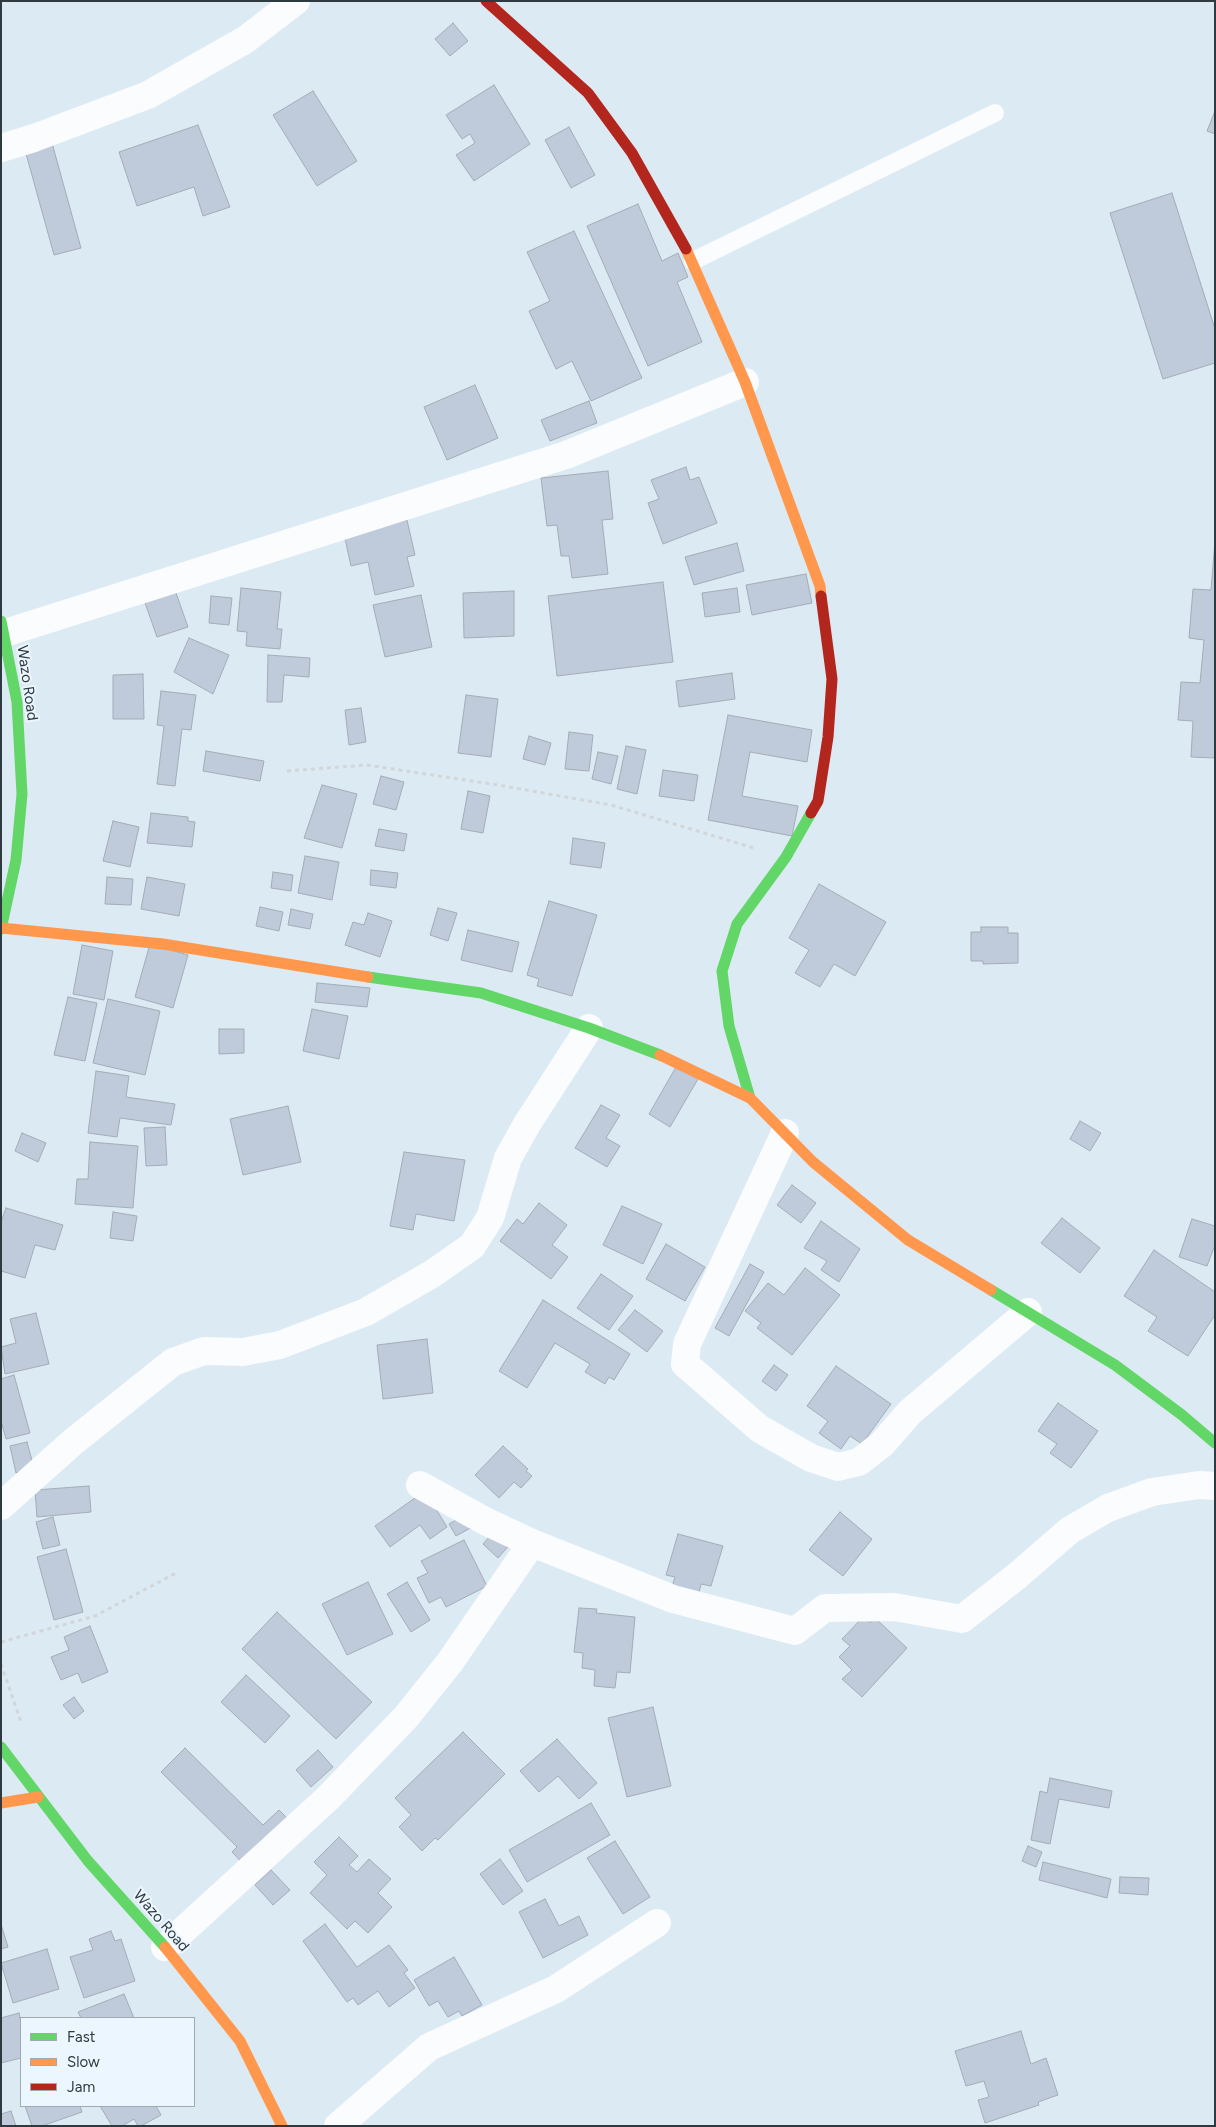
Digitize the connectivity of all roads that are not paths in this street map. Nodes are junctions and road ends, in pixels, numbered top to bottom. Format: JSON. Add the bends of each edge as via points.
{"nodes":[{"id":1,"x":296,"y":1,"type":"edge"},
{"id":2,"x":486,"y":1,"type":"edge"},
{"id":3,"x":995,"y":113,"type":"dead end"},
{"id":4,"x":1,"y":148,"type":"edge"},
{"id":5,"x":693,"y":261,"type":"junction"},
{"id":6,"x":745,"y":382,"type":"junction"},
{"id":7,"x":3,"y":627,"type":"edge"},
{"id":8,"x":9,"y":702,"type":"edge"},
{"id":9,"x":1,"y":929,"type":"edge"},
{"id":10,"x":590,"y":1028,"type":"junction"},
{"id":11,"x":750,"y":1098,"type":"junction"},
{"id":12,"x":785,"y":1134,"type":"junction"},
{"id":13,"x":1028,"y":1312,"type":"junction"},
{"id":14,"x":1215,"y":1443,"type":"edge"},
{"id":15,"x":420,"y":1485,"type":"dead end"},
{"id":16,"x":1215,"y":1486,"type":"edge"},
{"id":17,"x":1,"y":1506,"type":"edge"},
{"id":18,"x":532,"y":1543,"type":"junction"},
{"id":19,"x":1,"y":1747,"type":"edge"},
{"id":20,"x":38,"y":1797,"type":"junction"},
{"id":21,"x":1,"y":1803,"type":"edge"},
{"id":22,"x":657,"y":1924,"type":"dead end"},
{"id":23,"x":166,"y":1947,"type":"junction"},
{"id":24,"x":282,"y":2126,"type":"edge"},
{"id":25,"x":338,"y":2126,"type":"edge"}],
"edges":[{"from":1,"to":4,"type":"street","via":[[245,40],[148,94]]},
{"from":2,"to":5,"type":"street","via":[[588,93],[632,153]]},
{"from":3,"to":5,"type":"lane"},
{"from":5,"to":6,"type":"street"},
{"from":6,"to":7,"type":"street","via":[[566,455]]},
{"from":6,"to":11,"type":"street","via":[[820,586],[832,679],[828,736],[818,801],[786,857],[737,924],[722,971],[729,1026]]},
{"from":7,"to":8,"type":"street","name":"Wazo Road"},
{"from":8,"to":9,"type":"street","name":"Wazo Road","via":[[22,794],[16,860]]},
{"from":9,"to":10,"type":"street","via":[[163,944],[481,993]]},
{"from":10,"to":11,"type":"street","via":[[662,1056]]},
{"from":10,"to":17,"type":"street","via":[[517,1141],[508,1158],[490,1218],[472,1246],[432,1274],[358,1316],[280,1345],[243,1352],[204,1350],[174,1362],[74,1441]]},
{"from":11,"to":12,"type":"street"},
{"from":12,"to":13,"type":"street","via":[[813,1162],[908,1240]]},
{"from":12,"to":13,"type":"street","via":[[687,1344],[685,1364],[760,1429],[811,1458],[838,1468],[859,1462],[882,1444],[910,1412]]},
{"from":13,"to":14,"type":"street","via":[[1115,1365]]},
{"from":15,"to":18,"type":"street"},
{"from":16,"to":18,"type":"street","via":[[1199,1485],[1152,1492],[1108,1508],[1070,1530],[962,1619],[894,1607],[825,1608],[795,1631],[673,1599]]},
{"from":18,"to":23,"type":"street","via":[[450,1662],[406,1717],[328,1798]]},
{"from":19,"to":20,"type":"street","name":"Wazo Road"},
{"from":20,"to":21,"type":"street"},
{"from":20,"to":23,"type":"street","name":"Wazo Road","via":[[88,1861]]},
{"from":22,"to":25,"type":"street","via":[[556,1989],[429,2047]]},
{"from":23,"to":24,"type":"street","name":"Wazo Road","via":[[240,2041]]}]}
